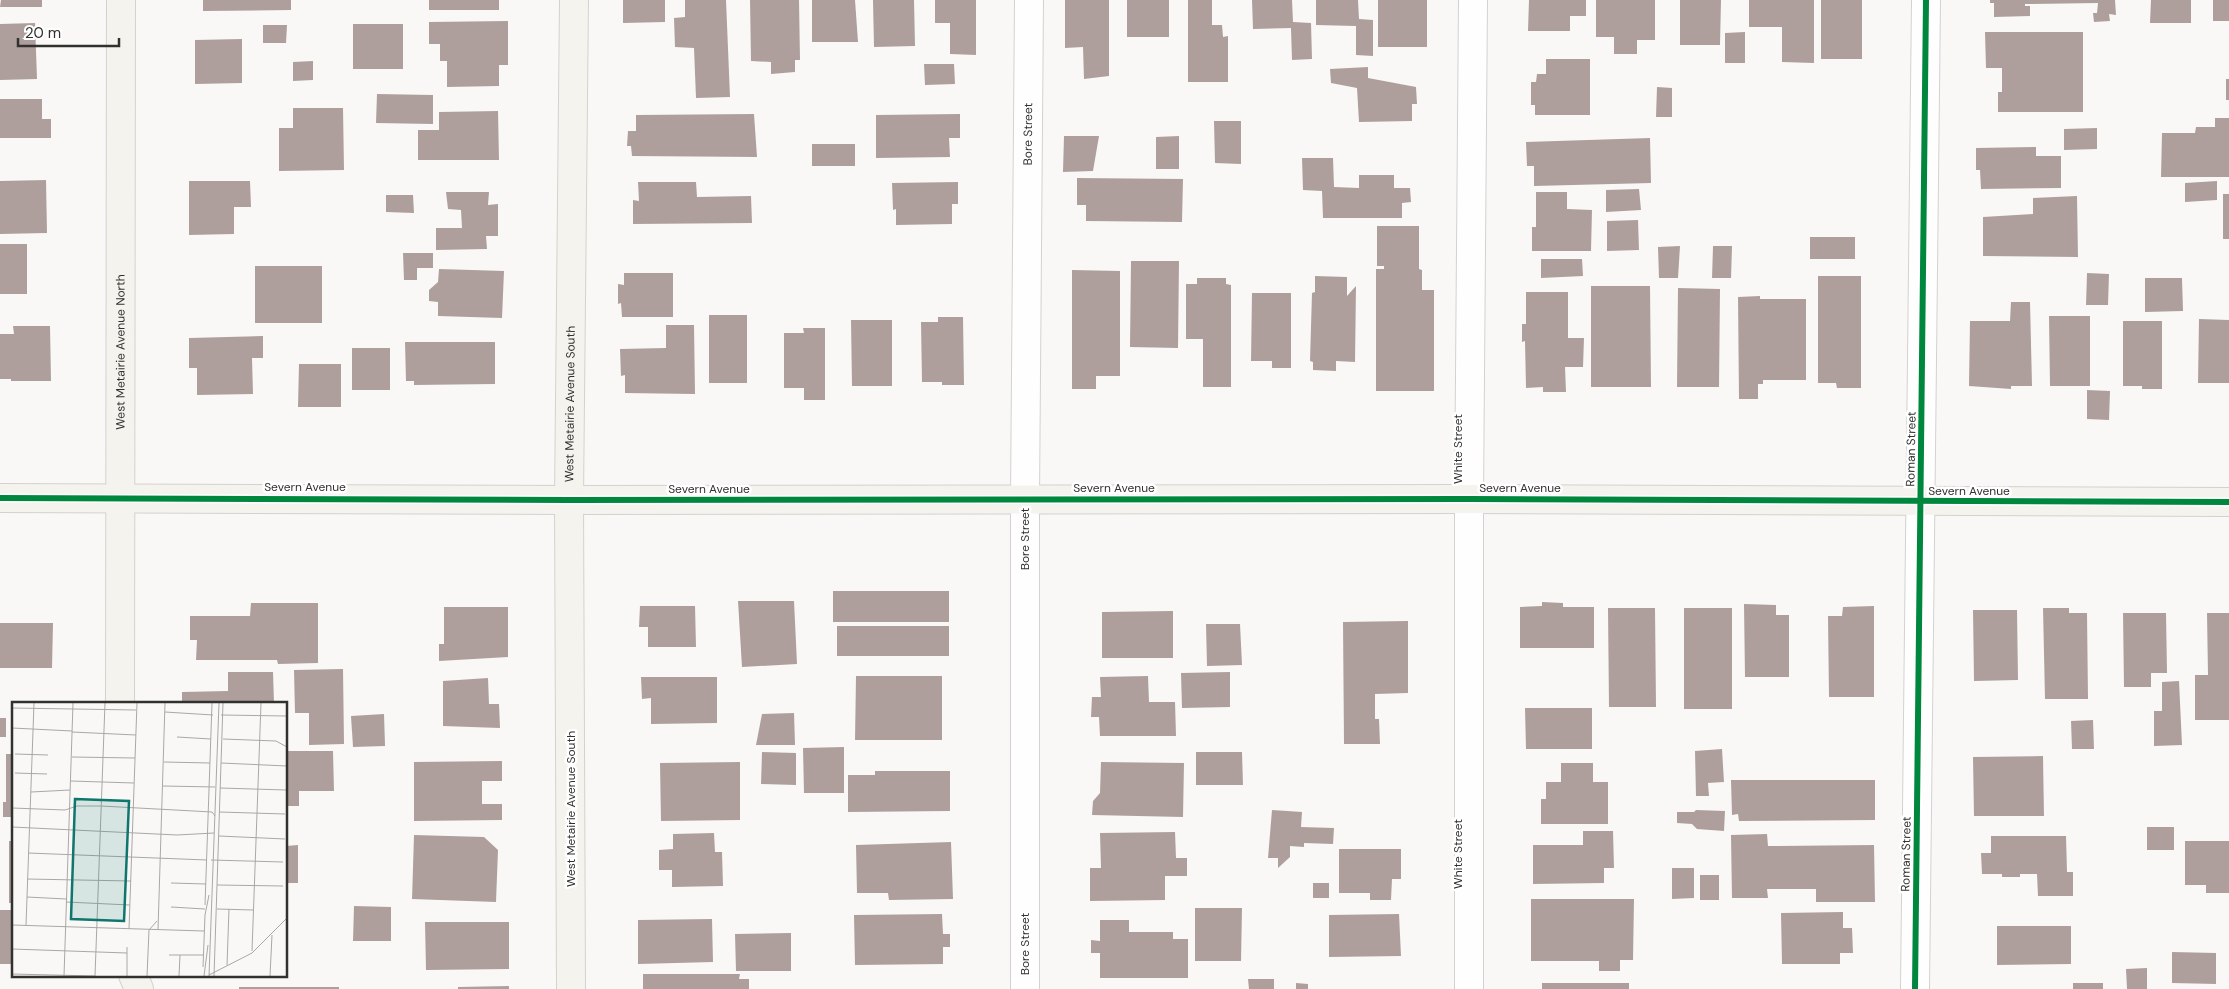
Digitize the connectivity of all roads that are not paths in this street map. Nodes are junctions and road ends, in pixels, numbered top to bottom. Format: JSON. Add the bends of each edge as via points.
{"nodes":[{"id":1,"x":120,"y":0,"type":"edge"},
{"id":2,"x":574,"y":0,"type":"edge"},
{"id":3,"x":1029,"y":0,"type":"edge"},
{"id":4,"x":1473,"y":0,"type":"edge"},
{"id":5,"x":1926,"y":0,"type":"edge"},
{"id":6,"x":0,"y":498,"type":"edge"},
{"id":7,"x":119,"y":498,"type":"junction"},
{"id":8,"x":1025,"y":499,"type":"junction"},
{"id":9,"x":1469,"y":499,"type":"junction"},
{"id":10,"x":569,"y":500,"type":"junction"},
{"id":11,"x":1922,"y":502,"type":"junction"},
{"id":12,"x":2229,"y":502,"type":"edge"},
{"id":13,"x":120,"y":702,"type":"edge"},
{"id":14,"x":133,"y":976,"type":"edge"},
{"id":15,"x":139,"y":989,"type":"edge"},
{"id":16,"x":571,"y":989,"type":"edge"},
{"id":17,"x":1026,"y":989,"type":"edge"},
{"id":18,"x":1469,"y":989,"type":"edge"},
{"id":19,"x":1915,"y":989,"type":"edge"}],
"edges":[{"from":1,"to":7,"type":"street","name":"West Metairie Avenue North"},
{"from":2,"to":10,"type":"street","name":"West Metairie Avenue South"},
{"from":3,"to":8,"type":"street","name":"Bore Street"},
{"from":4,"to":9,"type":"street","name":"White Street"},
{"from":5,"to":11,"type":"street","name":"Roman Street"},
{"from":6,"to":7,"type":"street","name":"Severn Avenue"},
{"from":7,"to":10,"type":"street","name":"Severn Avenue"},
{"from":7,"to":13,"type":"street","name":"West Metairie Avenue North"},
{"from":8,"to":9,"type":"street","name":"Severn Avenue"},
{"from":8,"to":10,"type":"street","name":"Severn Avenue"},
{"from":8,"to":17,"type":"street","name":"Bore Street"},
{"from":9,"to":11,"type":"street","name":"Severn Avenue"},
{"from":9,"to":18,"type":"street","name":"White Street"},
{"from":10,"to":16,"type":"street","name":"West Metairie Avenue South"},
{"from":11,"to":12,"type":"street","name":"Severn Avenue"},
{"from":11,"to":19,"type":"street","name":"Roman Street"},
{"from":14,"to":15,"type":"street"}]}
